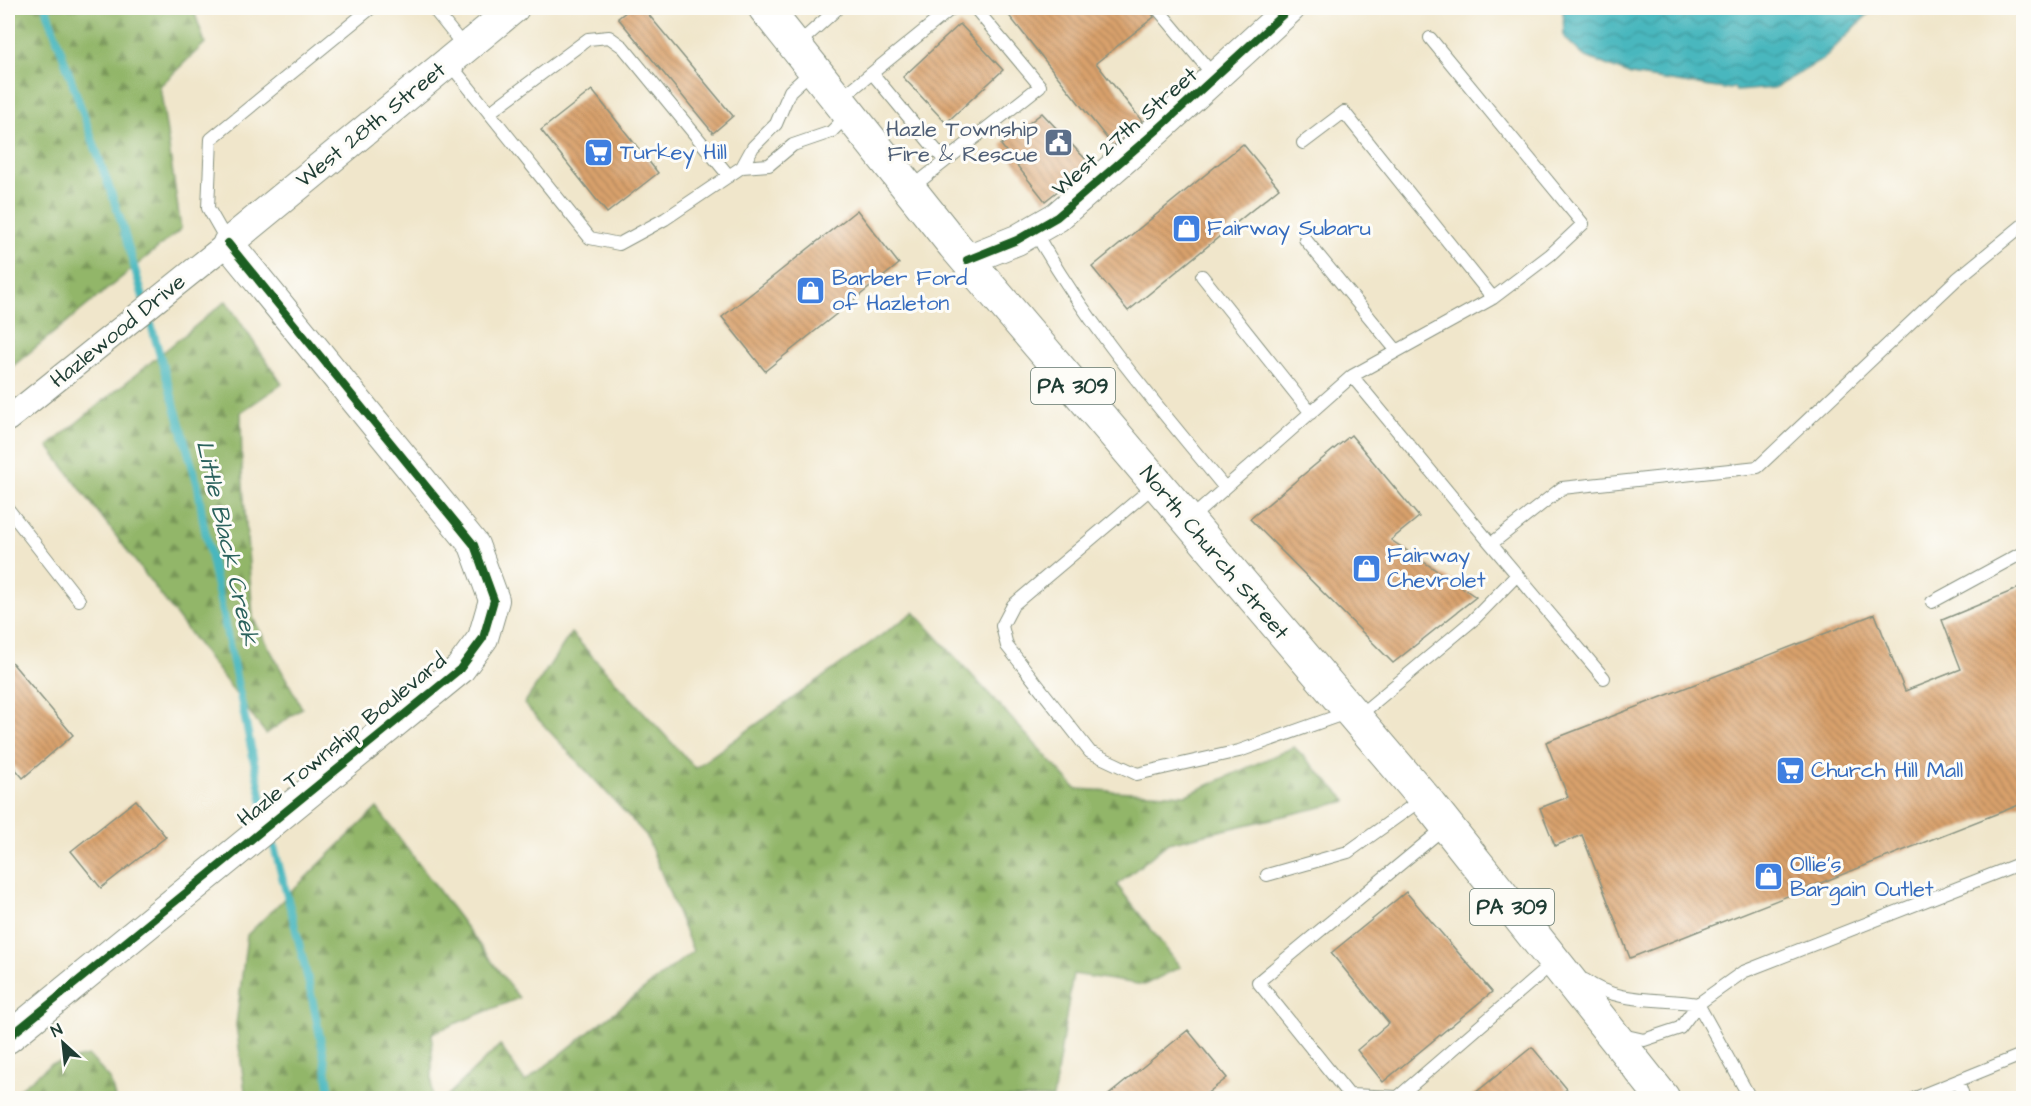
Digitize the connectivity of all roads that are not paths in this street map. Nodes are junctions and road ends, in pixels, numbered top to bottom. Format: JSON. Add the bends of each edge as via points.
{"nodes":[{"id":1,"x":371,"y":8,"type":"edge"},
{"id":2,"x":433,"y":8,"type":"edge"},
{"id":3,"x":513,"y":8,"type":"edge"},
{"id":4,"x":765,"y":8,"type":"edge"},
{"id":5,"x":838,"y":8,"type":"edge"},
{"id":6,"x":952,"y":8,"type":"edge"},
{"id":7,"x":975,"y":8,"type":"edge"},
{"id":8,"x":1157,"y":8,"type":"edge"},
{"id":9,"x":1290,"y":8,"type":"edge"},
{"id":10,"x":1430,"y":38,"type":"dead end"},
{"id":11,"x":457,"y":55,"type":"junction"},
{"id":12,"x":805,"y":57,"type":"junction"},
{"id":13,"x":872,"y":73,"type":"junction"},
{"id":14,"x":1215,"y":77,"type":"junction"},
{"id":15,"x":844,"y":106,"type":"junction"},
{"id":16,"x":489,"y":113,"type":"junction"},
{"id":17,"x":1303,"y":143,"type":"dead end"},
{"id":18,"x":945,"y":161,"type":"junction"},
{"id":19,"x":742,"y":167,"type":"junction"},
{"id":20,"x":729,"y":176,"type":"junction"},
{"id":21,"x":910,"y":189,"type":"junction"},
{"id":22,"x":2024,"y":224,"type":"edge"},
{"id":23,"x":1034,"y":230,"type":"junction"},
{"id":24,"x":1305,"y":238,"type":"dead end"},
{"id":25,"x":228,"y":243,"type":"junction"},
{"id":26,"x":967,"y":260,"type":"junction"},
{"id":27,"x":1202,"y":276,"type":"dead end"},
{"id":28,"x":1493,"y":298,"type":"junction"},
{"id":29,"x":1397,"y":351,"type":"junction"},
{"id":30,"x":1352,"y":376,"type":"junction"},
{"id":31,"x":1311,"y":413,"type":"junction"},
{"id":32,"x":8,"y":419,"type":"edge"},
{"id":33,"x":1156,"y":484,"type":"junction"},
{"id":34,"x":1225,"y":488,"type":"junction"},
{"id":35,"x":8,"y":509,"type":"edge"},
{"id":36,"x":1188,"y":521,"type":"junction"},
{"id":37,"x":1491,"y":544,"type":"junction"},
{"id":38,"x":2024,"y":552,"type":"edge"},
{"id":39,"x":1517,"y":575,"type":"junction"},
{"id":40,"x":79,"y":600,"type":"dead end"},
{"id":41,"x":1932,"y":602,"type":"dead end"},
{"id":42,"x":1604,"y":678,"type":"dead end"},
{"id":43,"x":1352,"y":716,"type":"junction"},
{"id":44,"x":1434,"y":810,"type":"junction"},
{"id":45,"x":2024,"y":862,"type":"edge"},
{"id":46,"x":1267,"y":875,"type":"dead end"},
{"id":47,"x":1549,"y":954,"type":"junction"},
{"id":48,"x":1698,"y":1004,"type":"junction"},
{"id":49,"x":1609,"y":1032,"type":"junction"},
{"id":50,"x":8,"y":1038,"type":"edge"},
{"id":51,"x":2024,"y":1054,"type":"edge"},
{"id":52,"x":1958,"y":1081,"type":"junction"},
{"id":53,"x":1663,"y":1098,"type":"edge"},
{"id":54,"x":1750,"y":1098,"type":"edge"},
{"id":55,"x":1915,"y":1098,"type":"edge"},
{"id":56,"x":1964,"y":1098,"type":"edge"}],
"edges":[{"from":1,"to":25,"type":"lane","via":[[211,140],[208,208]]},
{"from":2,"to":11,"type":"lane"},
{"from":3,"to":11,"type":"street","name":"West 28th Street"},
{"from":4,"to":12,"type":"main road","name":"North Church Street","number":"PA 309"},
{"from":5,"to":12,"type":"lane"},
{"from":6,"to":13,"type":"lane"},
{"from":7,"to":18,"type":"lane","via":[[1040,86]]},
{"from":8,"to":14,"type":"lane"},
{"from":9,"to":14,"type":"street","name":"West 27th Street"},
{"from":10,"to":28,"type":"lane","via":[[1583,224]]},
{"from":11,"to":16,"type":"lane"},
{"from":11,"to":25,"type":"street","name":"West 28th Street"},
{"from":12,"to":15,"type":"main road","name":"North Church Street","number":"PA 309"},
{"from":12,"to":19,"type":"lane","via":[[776,124],[753,147]]},
{"from":13,"to":15,"type":"lane"},
{"from":13,"to":18,"type":"lane"},
{"from":14,"to":23,"type":"street","name":"West 27th Street","via":[[1057,217]]},
{"from":15,"to":19,"type":"lane","via":[[831,132],[794,145],[769,165]]},
{"from":15,"to":21,"type":"main road","name":"North Church Street","number":"PA 309"},
{"from":16,"to":20,"type":"lane","via":[[590,238],[619,244]]},
{"from":16,"to":20,"type":"lane","via":[[588,39],[609,37],[624,47]]},
{"from":17,"to":28,"type":"lane","via":[[1344,112]]},
{"from":18,"to":21,"type":"lane"},
{"from":19,"to":20,"type":"lane"},
{"from":21,"to":26,"type":"main road","name":"North Church Street","number":"PA 309"},
{"from":22,"to":37,"type":"lane","via":[[1957,279],[1758,467],[1562,489]]},
{"from":23,"to":26,"type":"street","name":"West 27th Street"},
{"from":23,"to":34,"type":"lane","via":[[1080,306],[1111,348]]},
{"from":24,"to":29,"type":"lane"},
{"from":25,"to":32,"type":"street","name":"Hazlewood Drive"},
{"from":25,"to":50,"type":"street","name":"Hazle Township Boulevard","via":[[474,545],[494,600],[492,609],[483,638],[460,669]]},
{"from":26,"to":33,"type":"main road","name":"North Church Street","number":"PA 309"},
{"from":27,"to":31,"type":"lane"},
{"from":28,"to":29,"type":"lane"},
{"from":29,"to":30,"type":"lane"},
{"from":30,"to":31,"type":"lane"},
{"from":30,"to":37,"type":"lane"},
{"from":31,"to":34,"type":"lane"},
{"from":33,"to":36,"type":"main road","name":"North Church Street","number":"PA 309"},
{"from":33,"to":43,"type":"lane","via":[[1013,605],[1002,626],[1007,646],[1090,752],[1137,774],[1239,751]]},
{"from":34,"to":36,"type":"lane"},
{"from":35,"to":40,"type":"lane"},
{"from":36,"to":43,"type":"main road","name":"North Church Street","number":"PA 309"},
{"from":37,"to":39,"type":"lane"},
{"from":38,"to":41,"type":"lane"},
{"from":39,"to":42,"type":"lane"},
{"from":39,"to":43,"type":"lane","via":[[1473,620]]},
{"from":43,"to":44,"type":"main road","name":"North Church Street","number":"PA 309"},
{"from":44,"to":46,"type":"lane","via":[[1348,852]]},
{"from":44,"to":47,"type":"main road","name":"North Church Street","number":"PA 309"},
{"from":44,"to":47,"type":"lane","via":[[1258,982],[1349,1095],[1398,1097]]},
{"from":45,"to":48,"type":"lane","via":[[1743,972]]},
{"from":47,"to":48,"type":"lane","via":[[1597,990]]},
{"from":47,"to":49,"type":"main road","name":"North Church Street","number":"PA 309"},
{"from":48,"to":49,"type":"lane","via":[[1680,1028],[1644,1040]]},
{"from":48,"to":54,"type":"lane"},
{"from":49,"to":53,"type":"main road","name":"North Church Street","number":"PA 309"},
{"from":51,"to":52,"type":"lane"},
{"from":52,"to":55,"type":"lane"},
{"from":52,"to":56,"type":"lane"}]}
